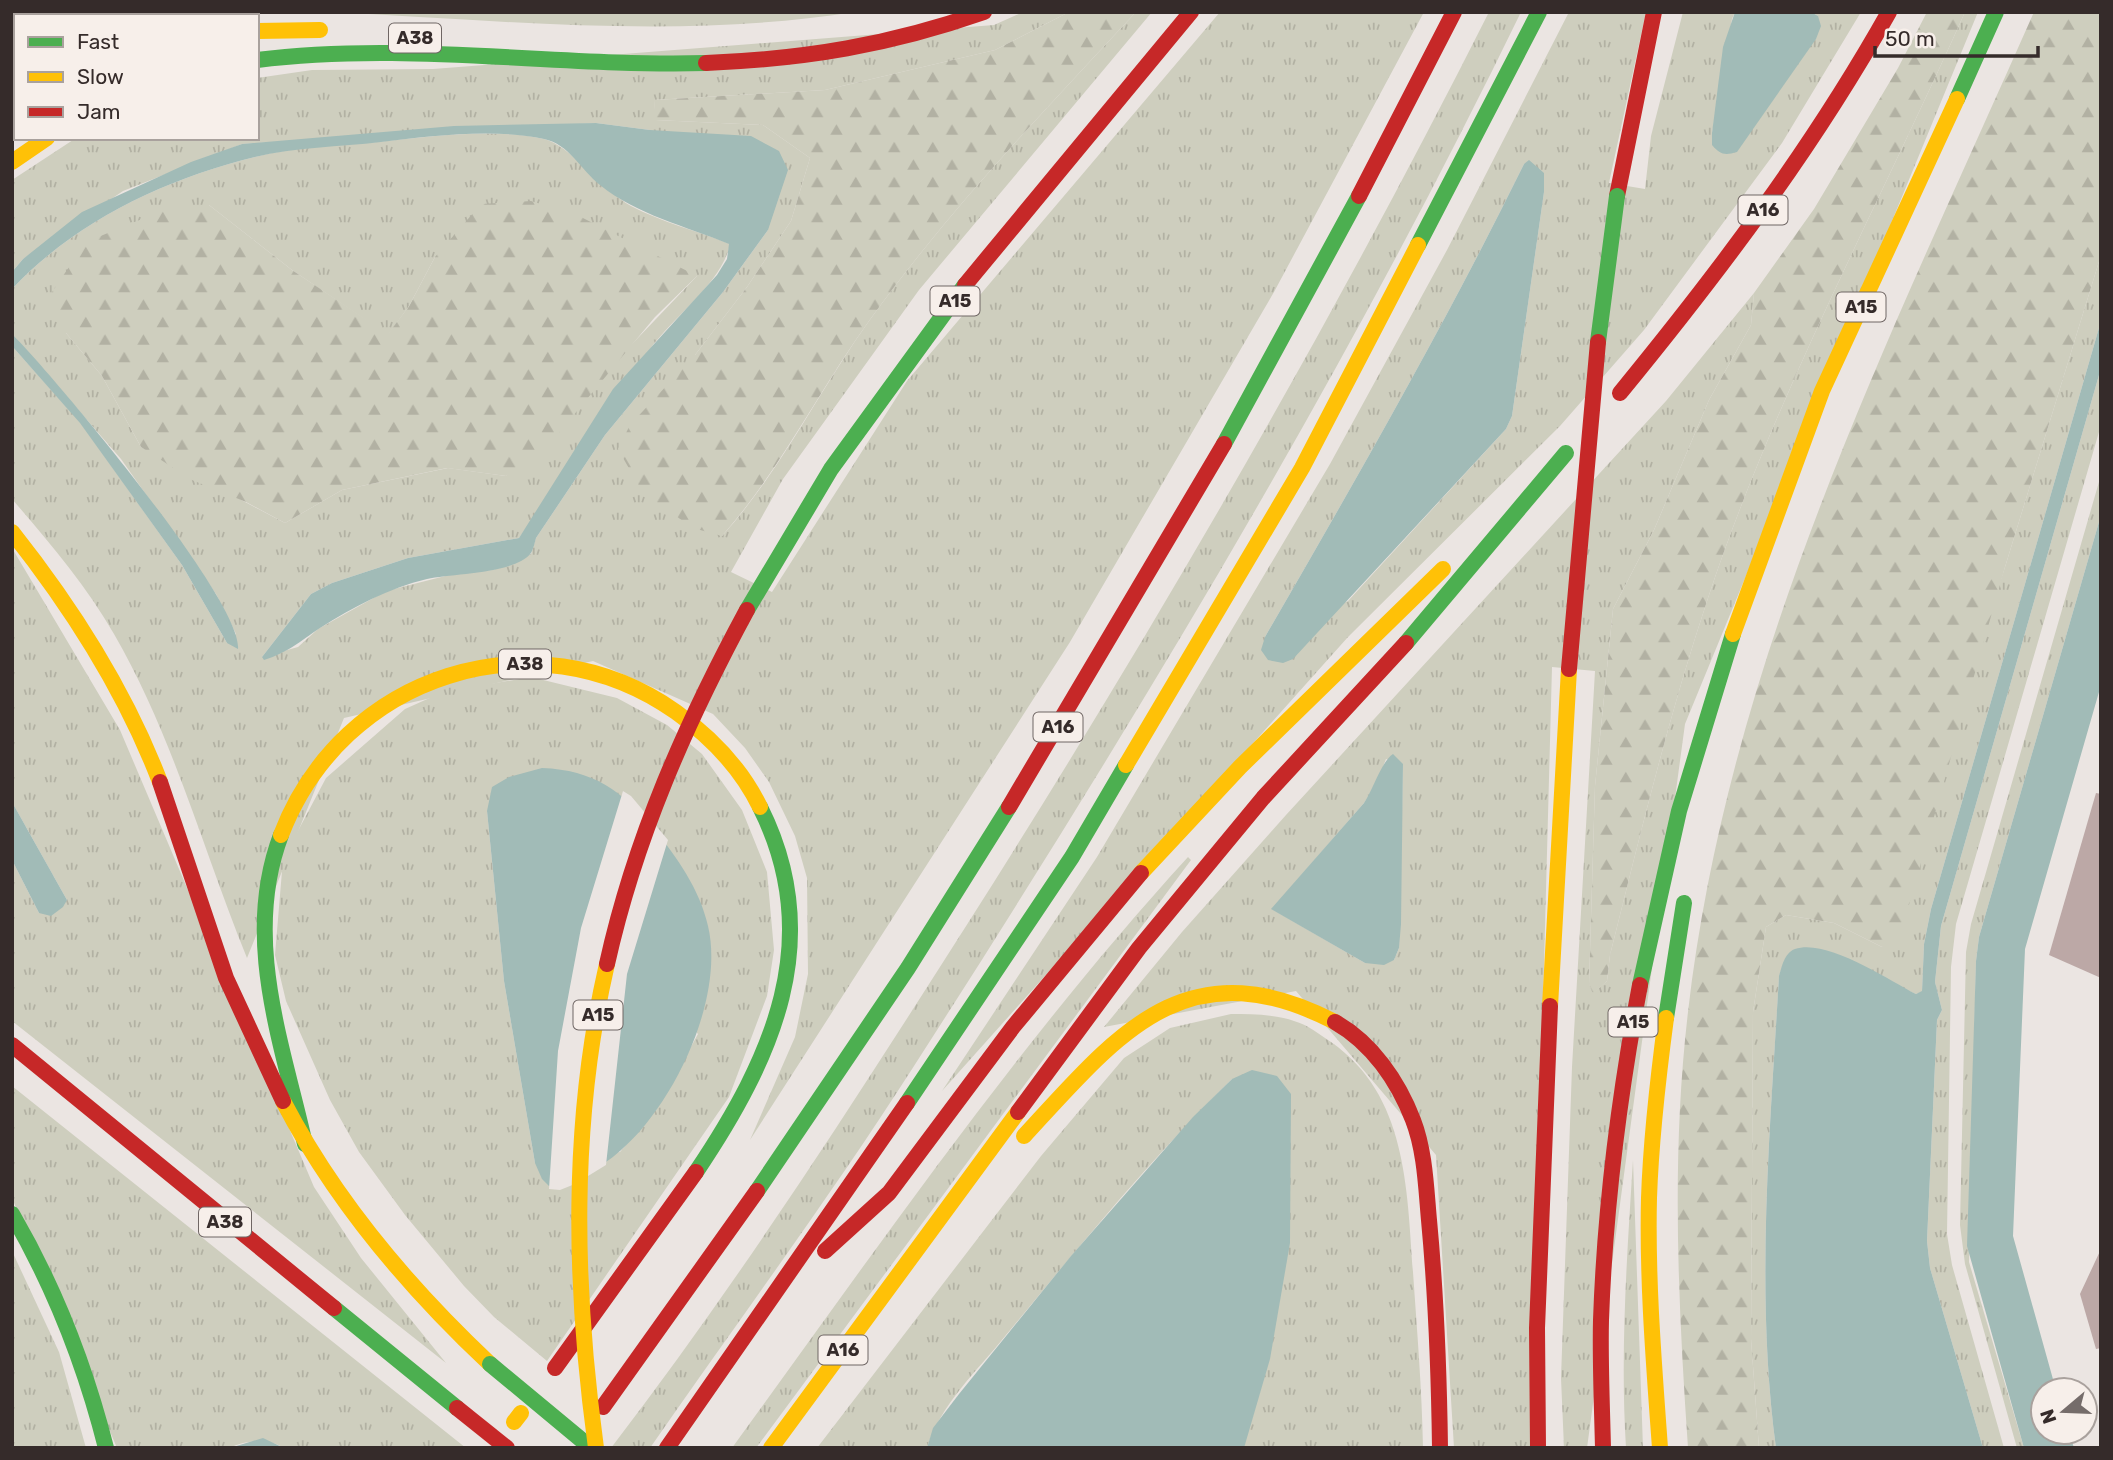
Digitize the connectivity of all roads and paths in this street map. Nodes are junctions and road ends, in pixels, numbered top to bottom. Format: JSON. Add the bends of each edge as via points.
{"nodes":[{"id":1,"x":984,"y":12,"type":"edge"},
{"id":2,"x":1191,"y":12,"type":"edge"},
{"id":3,"x":1454,"y":12,"type":"edge"},
{"id":4,"x":1539,"y":12,"type":"edge"},
{"id":5,"x":1654,"y":12,"type":"edge"},
{"id":6,"x":1889,"y":12,"type":"edge"},
{"id":7,"x":1996,"y":12,"type":"edge"},
{"id":8,"x":335,"y":30,"type":"dead end"},
{"id":9,"x":259,"y":31,"type":"edge"},
{"id":10,"x":401,"y":36,"type":"dead end"},
{"id":11,"x":259,"y":60,"type":"edge"},
{"id":12,"x":572,"y":60,"type":"junction"},
{"id":13,"x":44,"y":140,"type":"edge"},
{"id":14,"x":12,"y":162,"type":"edge"},
{"id":15,"x":1620,"y":393,"type":"dead end"},
{"id":16,"x":1566,"y":453,"type":"dead end"},
{"id":17,"x":1549,"y":474,"type":"junction"},
{"id":18,"x":12,"y":532,"type":"edge"},
{"id":19,"x":1740,"y":608,"type":"junction"},
{"id":20,"x":1731,"y":701,"type":"dead end"},
{"id":21,"x":1687,"y":886,"type":"dead end"},
{"id":22,"x":12,"y":1045,"type":"edge"},
{"id":23,"x":12,"y":1053,"type":"edge"},
{"id":24,"x":49,"y":1078,"type":"junction"},
{"id":25,"x":306,"y":1144,"type":"junction"},
{"id":26,"x":12,"y":1214,"type":"edge"},
{"id":27,"x":914,"y":1252,"type":"junction"},
{"id":28,"x":774,"y":1298,"type":"junction"},
{"id":29,"x":555,"y":1368,"type":"dead end"},
{"id":30,"x":603,"y":1406,"type":"dead end"},
{"id":31,"x":590,"y":1446,"type":"edge"},
{"id":32,"x":106,"y":1448,"type":"edge"},
{"id":33,"x":507,"y":1448,"type":"edge"},
{"id":34,"x":667,"y":1448,"type":"edge"},
{"id":35,"x":771,"y":1448,"type":"edge"},
{"id":36,"x":1440,"y":1448,"type":"edge"},
{"id":37,"x":1538,"y":1448,"type":"edge"},
{"id":38,"x":1603,"y":1448,"type":"edge"},
{"id":39,"x":1660,"y":1448,"type":"edge"}],
"edges":[{"from":1,"to":12,"type":"highway","via":[[850,53],[738,64]]},
{"from":2,"to":31,"type":"highway","number":"A15","bridge":true,"via":[[1047,183],[899,373],[831,469],[704,691],[655,801],[618,915],[603,984],[581,1141],[579,1293]]},
{"from":3,"to":30,"type":"highway","number":"A16","via":[[1280,345],[1037,763],[773,1169]]},
{"from":4,"to":28,"type":"highway","number":"A16","via":[[1302,468],[1072,857]]},
{"from":5,"to":37,"type":"highway","bridge":true,"via":[[1617,196],[1600,316],[1569,669],[1554,893],[1537,1328]]},
{"from":6,"to":15,"type":"highway","number":"A16","via":[[1809,144],[1729,260]]},
{"from":7,"to":19,"type":"highway","number":"A15","via":[[1801,444]]},
{"from":8,"to":9,"type":"highway"},
{"from":10,"to":12,"type":"highway","number":"A38"},
{"from":11,"to":12,"type":"highway","via":[[363,51]]},
{"from":13,"to":14,"type":"highway"},
{"from":16,"to":17,"type":"highway","number":"A16"},
{"from":17,"to":27,"type":"highway","number":"A16","via":[[1430,617],[1196,876]]},
{"from":17,"to":28,"type":"highway","number":"A16","via":[[1456,557],[1240,767],[1116,900],[888,1193]]},
{"from":18,"to":25,"type":"highway","number":"A38","via":[[55,585],[99,655],[146,750],[236,1004],[277,1094]]},
{"from":19,"to":20,"type":"highway","number":"A15"},
{"from":19,"to":38,"type":"highway","number":"A15","via":[[1668,859],[1614,1137],[1601,1271]]},
{"from":21,"to":39,"type":"highway","number":"A15","via":[[1662,1030],[1649,1198],[1650,1316]]},
{"from":22,"to":24,"type":"highway"},
{"from":23,"to":24,"type":"highway","number":"A38"},
{"from":24,"to":33,"type":"highway","number":"A38","bridge":true},
{"from":25,"to":29,"type":"highway","number":"A38","via":[[268,982],[263,928],[269,869],[287,815],[314,766],[352,726],[400,694],[458,670],[508,663],[567,666],[617,678],[659,699],[712,739],[745,778],[783,862],[792,926],[777,1023],[755,1078],[723,1133],[636,1262]]},
{"from":25,"to":31,"type":"highway","number":"A38","bridge":true,"via":[[393,1265],[455,1332]]},
{"from":26,"to":32,"type":"highway","via":[[62,1308],[89,1379]]},
{"from":27,"to":35,"type":"highway","number":"A16"},
{"from":27,"to":36,"type":"highway","number":"A16","via":[[1113,1043],[1146,1017],[1203,995],[1254,992],[1290,999],[1341,1025],[1385,1068],[1406,1102],[1418,1136],[1432,1251]]},
{"from":28,"to":34,"type":"highway","number":"A16"}]}
